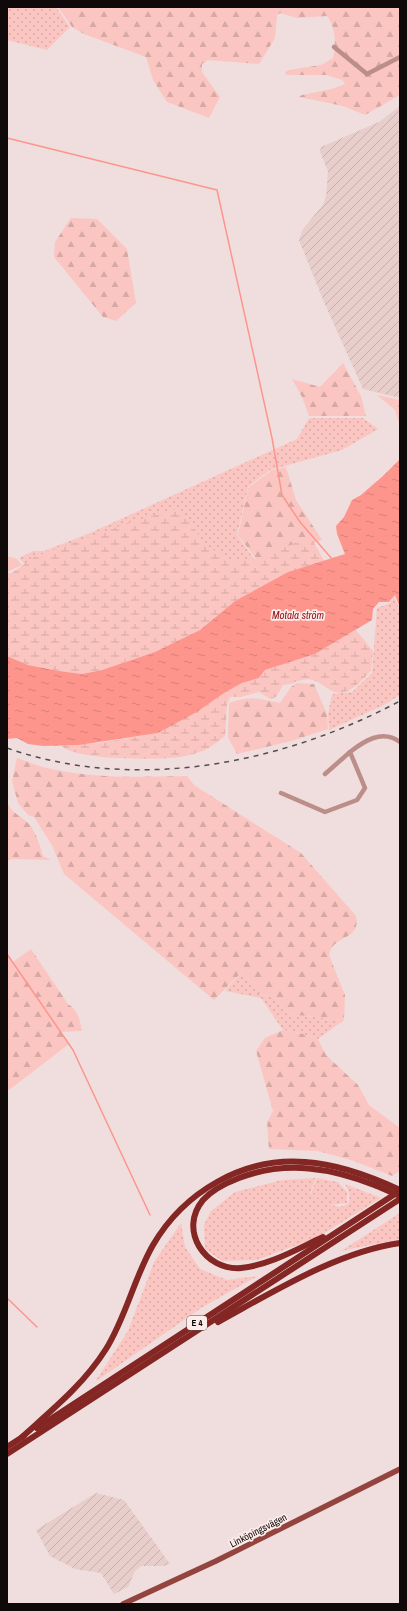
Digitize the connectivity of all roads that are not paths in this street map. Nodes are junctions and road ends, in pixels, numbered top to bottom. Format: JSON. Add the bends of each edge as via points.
{"nodes":[{"id":1,"x":334,"y":47,"type":"dead end"},
{"id":2,"x":400,"y":57,"type":"edge"},
{"id":3,"x":400,"y":742,"type":"edge"},
{"id":4,"x":350,"y":752,"type":"junction"},
{"id":5,"x":326,"y":774,"type":"dead end"},
{"id":6,"x":282,"y":793,"type":"dead end"},
{"id":7,"x":379,"y":1184,"type":"junction"},
{"id":8,"x":400,"y":1190,"type":"edge"},
{"id":9,"x":400,"y":1197,"type":"edge"},
{"id":10,"x":344,"y":1227,"type":"junction"},
{"id":11,"x":400,"y":1242,"type":"edge"},
{"id":12,"x":179,"y":1343,"type":"junction"},
{"id":13,"x":22,"y":1437,"type":"junction"},
{"id":14,"x":7,"y":1447,"type":"edge"},
{"id":15,"x":7,"y":1454,"type":"edge"},
{"id":16,"x":400,"y":1469,"type":"edge"},
{"id":17,"x":123,"y":1604,"type":"edge"}],
"edges":[{"from":1,"to":2,"type":"street","via":[[368,74]]},
{"from":3,"to":4,"type":"street","via":[[389,737],[372,738]]},
{"from":4,"to":5,"type":"street"},
{"from":4,"to":6,"type":"street","via":[[365,788],[357,800],[325,812]]},
{"from":7,"to":8,"type":"highway"},
{"from":7,"to":9,"type":"highway","bridge":true},
{"from":7,"to":10,"type":"highway","via":[[317,1168],[284,1167],[260,1171],[227,1183],[210,1194],[198,1209],[194,1227],[197,1244],[207,1258],[220,1266],[240,1268],[274,1260]]},
{"from":7,"to":13,"type":"highway","via":[[330,1165],[284,1162],[245,1169],[202,1191],[186,1204],[161,1232],[145,1262],[119,1325],[90,1372]]},
{"from":8,"to":10,"type":"highway","number":"E 4"},
{"from":9,"to":12,"type":"highway","number":"E 4"},
{"from":10,"to":13,"type":"highway","number":"E 4"},
{"from":11,"to":12,"type":"highway","via":[[362,1252],[324,1267]]},
{"from":12,"to":15,"type":"highway","number":"E 4"},
{"from":13,"to":14,"type":"highway","number":"E 4"},
{"from":16,"to":17,"type":"main road","name":"Linköpingsvägen","via":[[210,1564]]}]}
